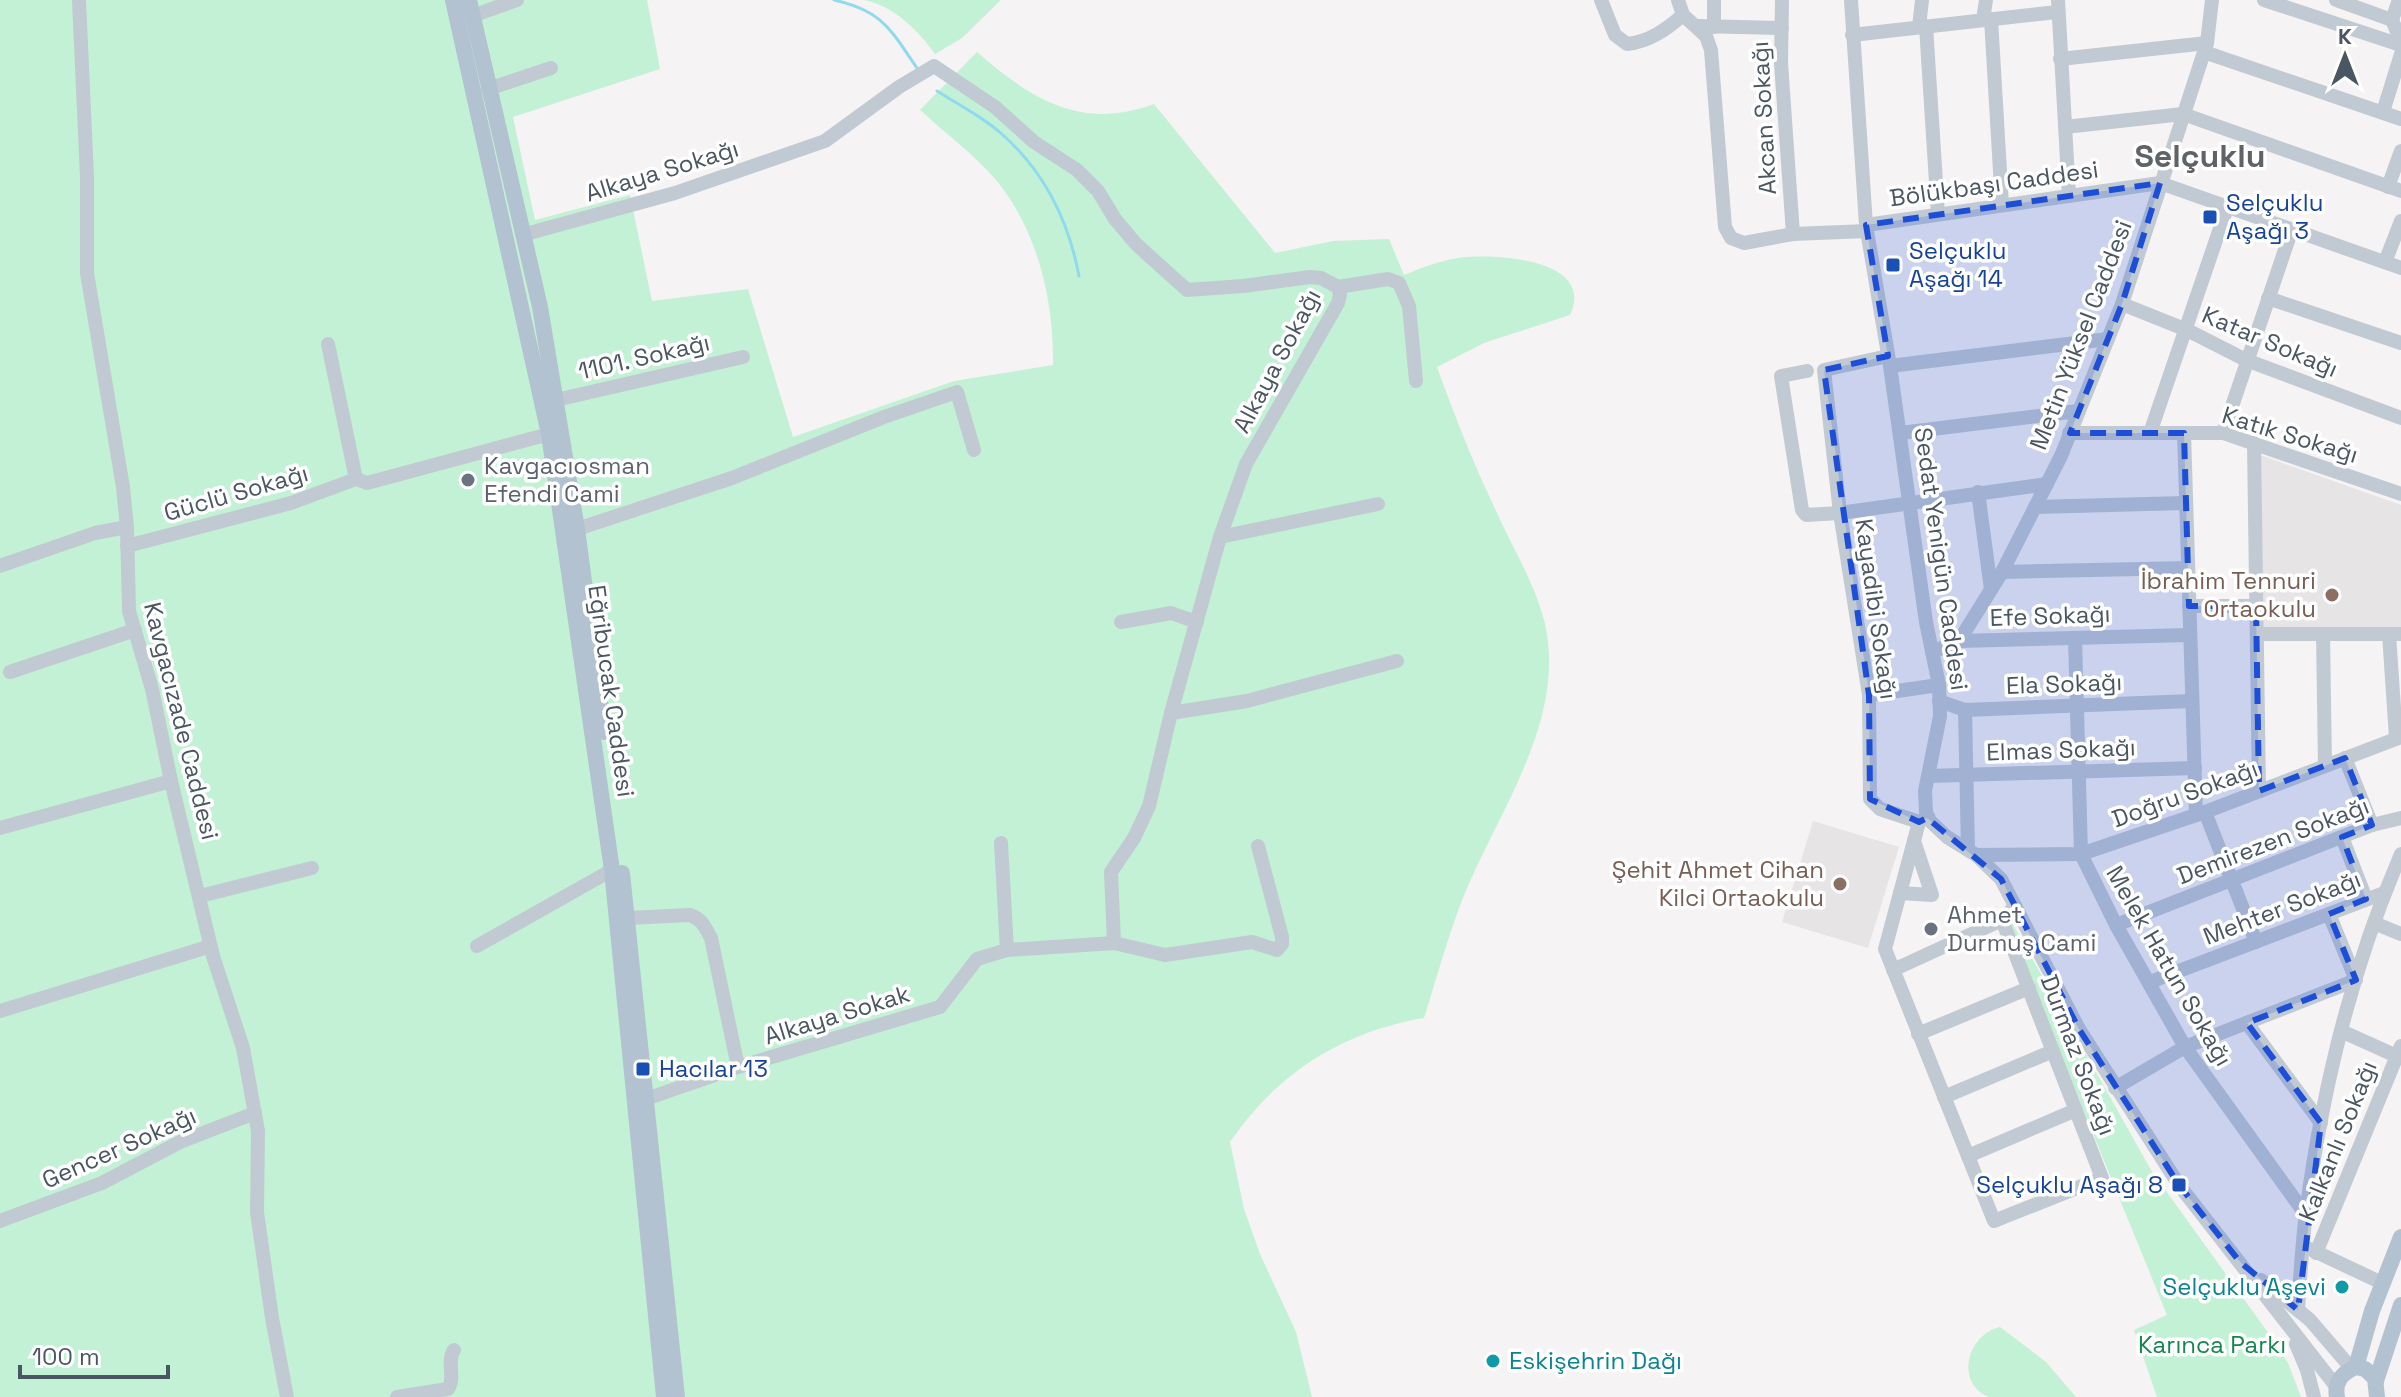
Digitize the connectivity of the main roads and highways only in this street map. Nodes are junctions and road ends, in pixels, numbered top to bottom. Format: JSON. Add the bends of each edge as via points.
{"nodes":[{"id":1,"x":453,"y":0,"type":"edge"},
{"id":2,"x":471,"y":8,"type":"edge"},
{"id":3,"x":2401,"y":1237,"type":"edge"},
{"id":4,"x":2401,"y":1305,"type":"edge"},
{"id":5,"x":2354,"y":1368,"type":"junction"},
{"id":6,"x":2336,"y":1391,"type":"edge"},
{"id":7,"x":2379,"y":1391,"type":"edge"},
{"id":8,"x":664,"y":1397,"type":"edge"},
{"id":9,"x":677,"y":1397,"type":"edge"}],
"edges":[{"from":1,"to":8,"type":"main road","name":"Eğribucak Caddesi","via":[[549,434],[612,870]]},
{"from":2,"to":9,"type":"main road","name":"Eğribucak Caddesi","via":[[540,307],[577,529],[628,918]]},
{"from":3,"to":5,"type":"main road"},
{"from":4,"to":7,"type":"main road"},
{"from":5,"to":6,"type":"main road","via":[[2342,1376]]},
{"from":5,"to":7,"type":"main road","via":[[2371,1373]]}]}
